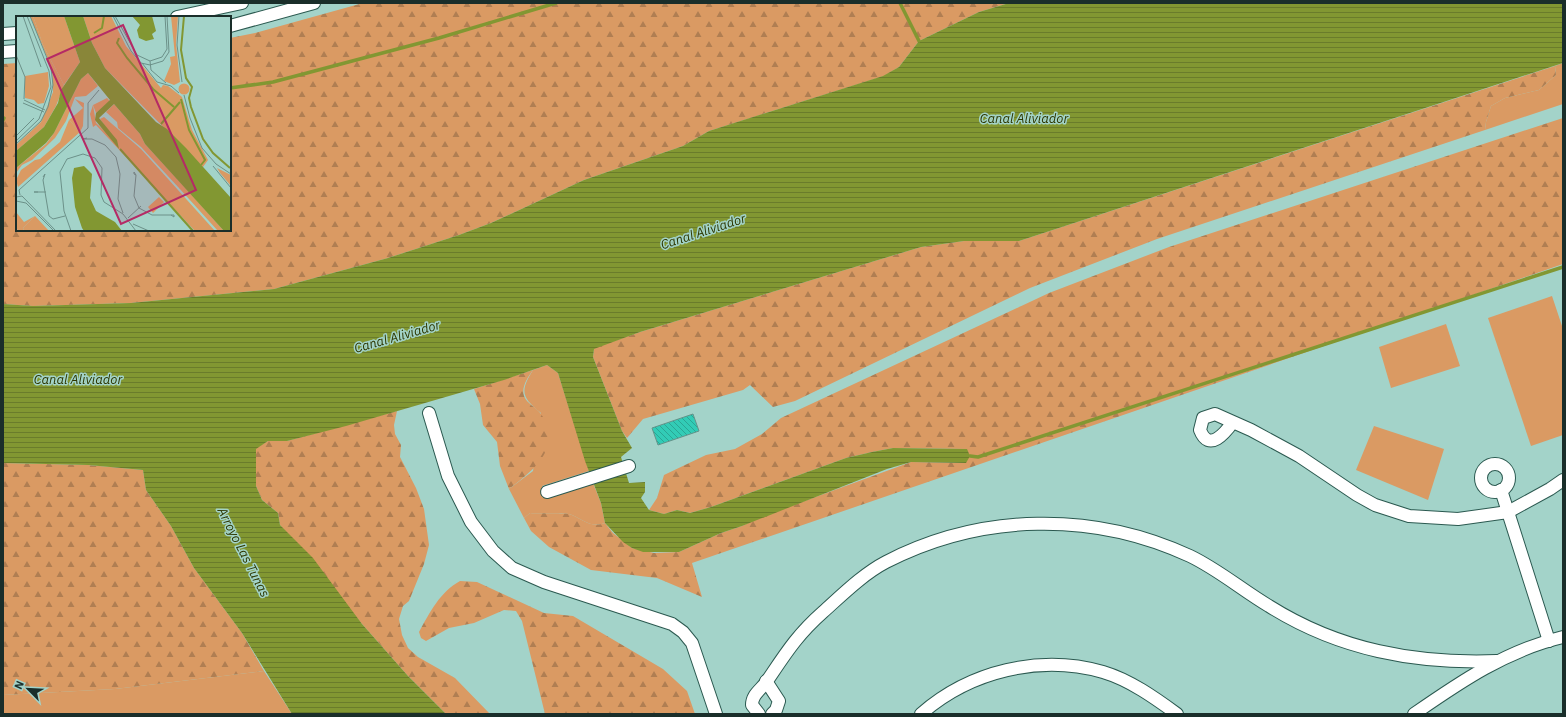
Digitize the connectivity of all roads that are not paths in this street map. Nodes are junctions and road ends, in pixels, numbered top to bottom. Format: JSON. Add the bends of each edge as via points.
{"nodes":[{"id":1,"x":242,"y":3,"type":"edge"},
{"id":2,"x":314,"y":3,"type":"edge"},
{"id":3,"x":183,"y":16,"type":"edge"},
{"id":4,"x":231,"y":26,"type":"edge"},
{"id":5,"x":16,"y":33,"type":"edge"},
{"id":6,"x":3,"y":34,"type":"edge"},
{"id":7,"x":16,"y":51,"type":"edge"},
{"id":8,"x":3,"y":52,"type":"edge"},
{"id":9,"x":429,"y":413,"type":"dead end"},
{"id":10,"x":1233,"y":422,"type":"dead end"},
{"id":11,"x":629,"y":466,"type":"dead end"},
{"id":12,"x":1563,"y":480,"type":"edge"},
{"id":13,"x":1501,"y":490,"type":"dead end"},
{"id":14,"x":547,"y":492,"type":"dead end"},
{"id":15,"x":1508,"y":512,"type":"junction"},
{"id":16,"x":1563,"y":637,"type":"edge"},
{"id":17,"x":1549,"y":641,"type":"junction"},
{"id":18,"x":1497,"y":661,"type":"junction"},
{"id":19,"x":766,"y":682,"type":"junction"},
{"id":20,"x":716,"y":714,"type":"edge"},
{"id":21,"x":759,"y":714,"type":"edge"},
{"id":22,"x":772,"y":714,"type":"edge"},
{"id":23,"x":921,"y":714,"type":"edge"},
{"id":24,"x":1177,"y":714,"type":"edge"},
{"id":25,"x":1414,"y":714,"type":"edge"}],
"edges":[{"from":1,"to":3,"type":"street"},
{"from":2,"to":4,"type":"street"},
{"from":5,"to":6,"type":"street"},
{"from":7,"to":8,"type":"street"},
{"from":9,"to":20,"type":"street","via":[[448,476],[471,522],[493,551],[512,568],[544,582],[672,624],[683,632],[692,643]]},
{"from":10,"to":15,"type":"street","via":[[1299,456],[1357,495],[1393,511],[1409,516],[1458,519]]},
{"from":11,"to":14,"type":"street"},
{"from":12,"to":15,"type":"street"},
{"from":13,"to":15,"type":"street"},
{"from":15,"to":17,"type":"street"},
{"from":16,"to":17,"type":"street"},
{"from":17,"to":18,"type":"street"},
{"from":18,"to":19,"type":"street","via":[[1451,662],[1364,648],[1299,623],[1269,606],[1214,568],[1173,548],[1102,528],[1023,523],[972,530],[885,563],[862,579],[807,626],[789,646]]},
{"from":18,"to":25,"type":"street"},
{"from":19,"to":21,"type":"street","via":[[752,701],[754,709]]},
{"from":19,"to":22,"type":"street","via":[[779,701]]},
{"from":23,"to":24,"type":"street","via":[[959,686],[980,678],[1003,670],[1060,665],[1110,675],[1139,689]]}]}
